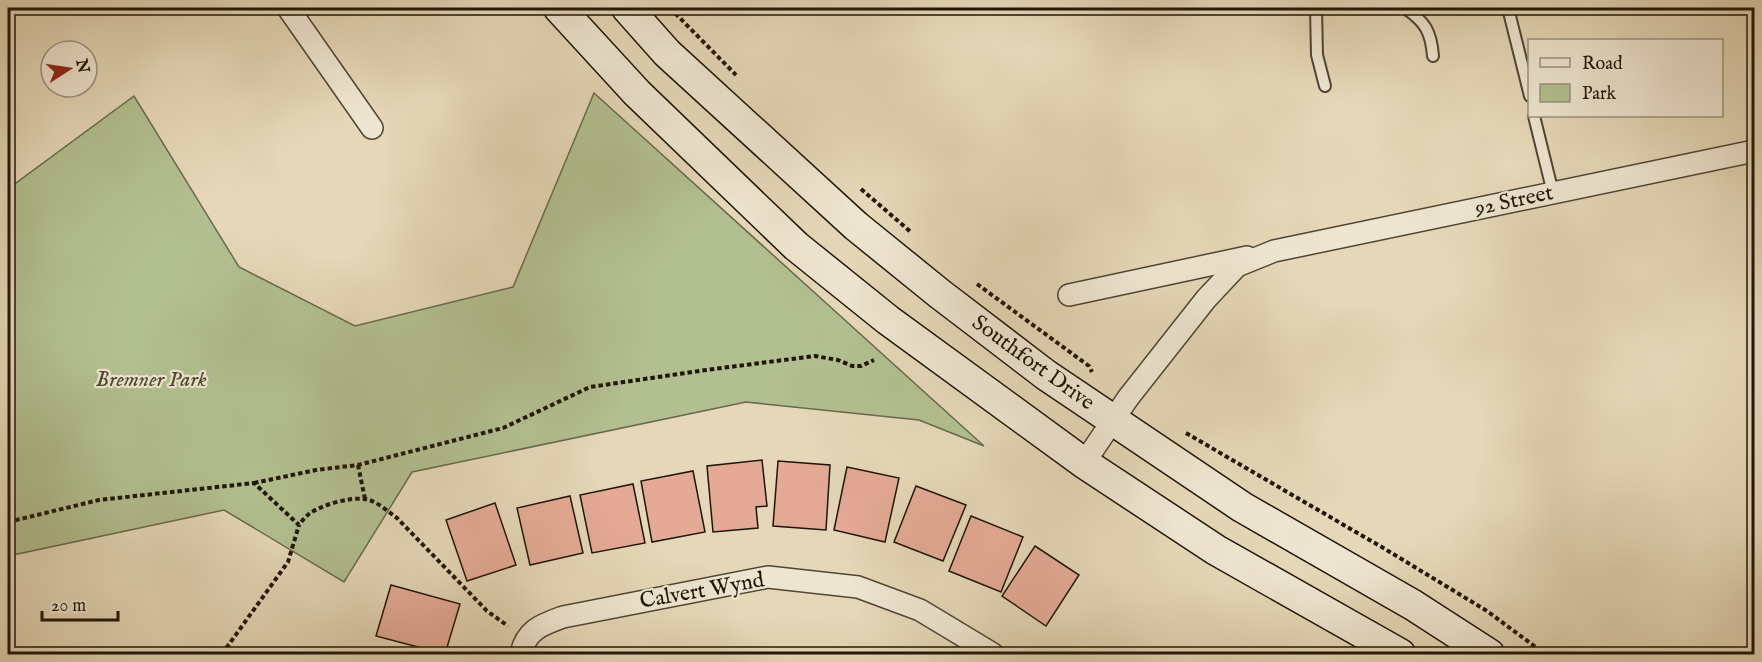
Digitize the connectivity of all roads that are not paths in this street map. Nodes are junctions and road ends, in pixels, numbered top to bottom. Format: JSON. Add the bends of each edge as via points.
{"nodes":[{"id":1,"x":288,"y":8,"type":"edge"},
{"id":2,"x":559,"y":8,"type":"edge"},
{"id":3,"x":627,"y":8,"type":"edge"},
{"id":4,"x":1316,"y":8,"type":"edge"},
{"id":5,"x":1405,"y":8,"type":"edge"},
{"id":6,"x":1508,"y":8,"type":"edge"},
{"id":7,"x":1433,"y":56,"type":"dead end"},
{"id":8,"x":1325,"y":86,"type":"dead end"},
{"id":9,"x":1528,"y":88,"type":"edge"},
{"id":10,"x":1534,"y":117,"type":"edge"},
{"id":11,"x":372,"y":128,"type":"dead end"},
{"id":12,"x":1755,"y":151,"type":"edge"},
{"id":13,"x":1553,"y":193,"type":"junction"},
{"id":14,"x":1274,"y":251,"type":"junction"},
{"id":15,"x":1070,"y":295,"type":"dead end"},
{"id":16,"x":1113,"y":420,"type":"junction"},
{"id":17,"x":1084,"y":463,"type":"junction"},
{"id":18,"x":523,"y":647,"type":"edge"},
{"id":19,"x":993,"y":654,"type":"edge"},
{"id":20,"x":1400,"y":654,"type":"edge"},
{"id":21,"x":1489,"y":654,"type":"edge"}],
"edges":[{"from":1,"to":11,"type":"street"},
{"from":2,"to":17,"type":"main road","via":[[637,93],[796,246],[888,320]]},
{"from":3,"to":16,"type":"main road","name":"Southfort Drive","via":[[667,53],[856,226],[1046,375]]},
{"from":4,"to":8,"type":"lane","via":[[1316,46]]},
{"from":5,"to":7,"type":"lane","via":[[1428,29]]},
{"from":6,"to":9,"type":"lane"},
{"from":10,"to":13,"type":"lane"},
{"from":12,"to":13,"type":"street","name":"92 Street"},
{"from":13,"to":14,"type":"street","name":"92 Street"},
{"from":14,"to":15,"type":"street","name":"92 Street"},
{"from":14,"to":16,"type":"street","name":"92 Street","via":[[1237,266],[1206,298]]},
{"from":16,"to":17,"type":"street","name":"92 Street"},
{"from":16,"to":21,"type":"main road","name":"Southfort Drive","via":[[1242,507],[1413,605]]},
{"from":17,"to":20,"type":"main road","via":[[1216,550]]},
{"from":18,"to":19,"type":"street","name":"Calvert Wynd","via":[[534,630],[563,617],[768,577],[858,587],[920,610]]}]}
